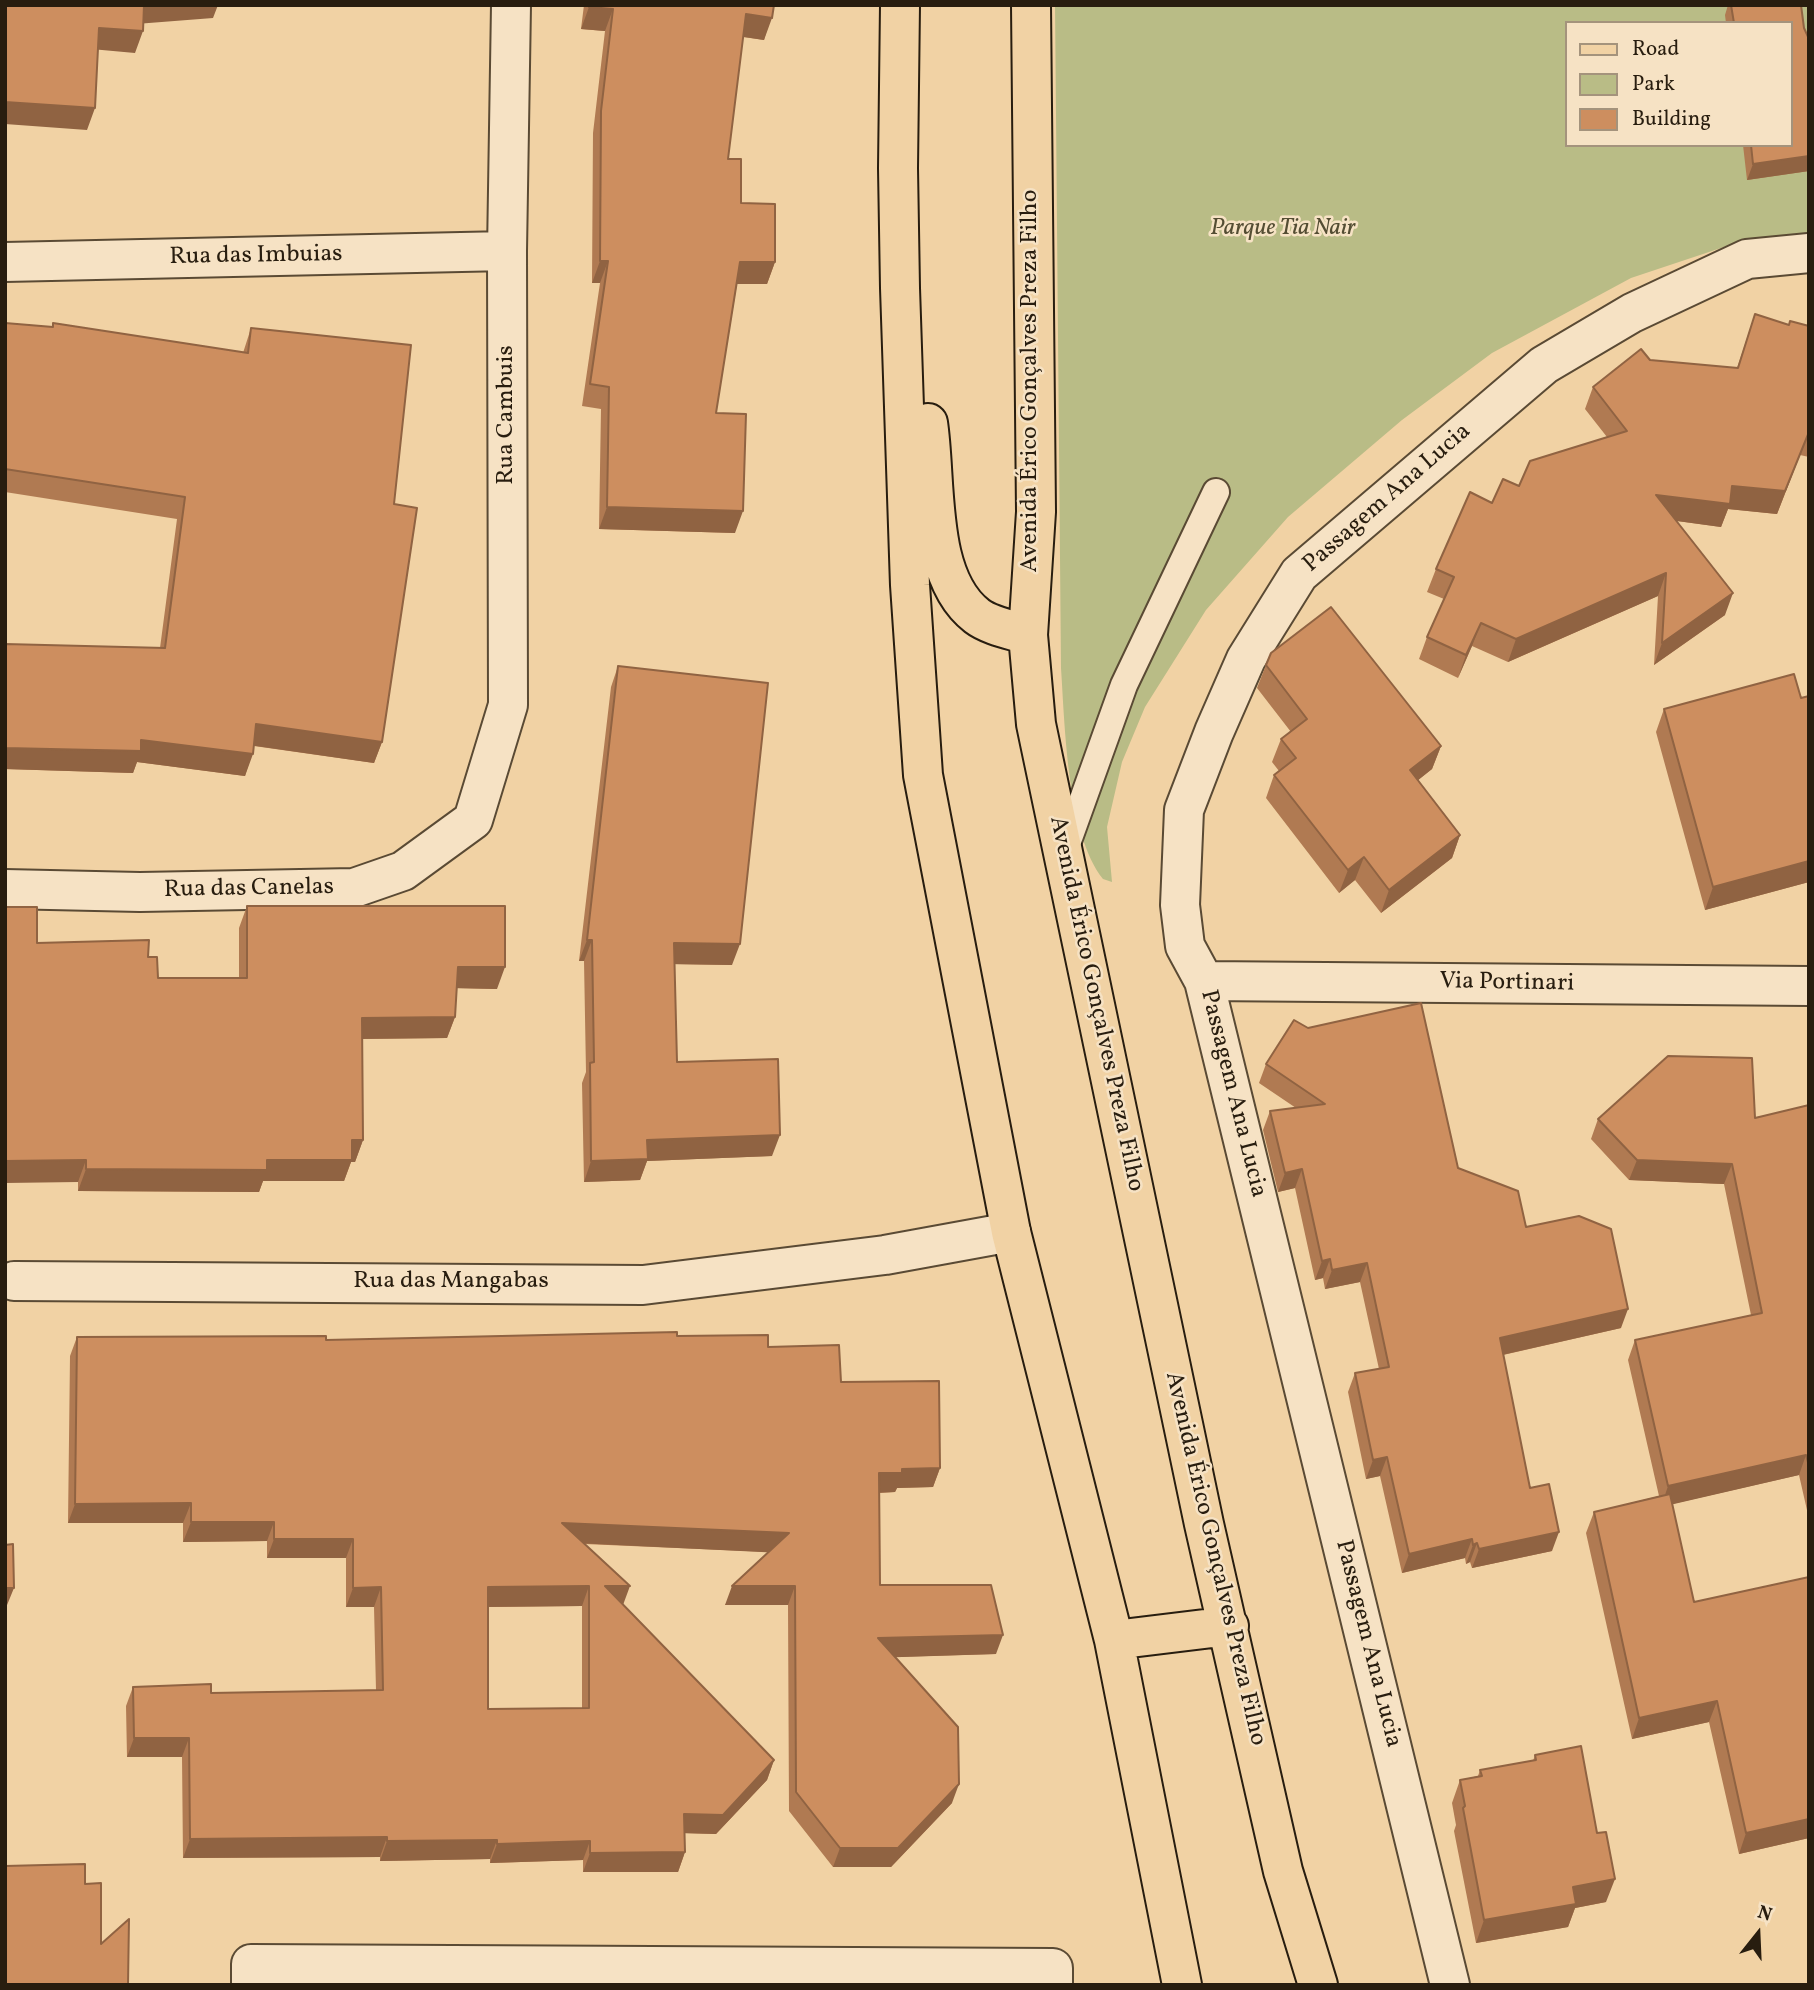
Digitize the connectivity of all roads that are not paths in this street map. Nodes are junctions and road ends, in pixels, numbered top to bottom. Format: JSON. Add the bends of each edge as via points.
{"nodes":[{"id":1,"x":511,"y":5,"type":"edge"},
{"id":2,"x":900,"y":5,"type":"edge"},
{"id":3,"x":1031,"y":5,"type":"edge"},
{"id":4,"x":507,"y":251,"type":"junction"},
{"id":5,"x":1809,"y":253,"type":"edge"},
{"id":6,"x":5,"y":262,"type":"edge"},
{"id":7,"x":900,"y":288,"type":"junction"},
{"id":8,"x":1216,"y":492,"type":"dead end"},
{"id":9,"x":1028,"y":635,"type":"junction"},
{"id":10,"x":473,"y":820,"type":"joint"},
{"id":11,"x":1064,"y":854,"type":"junction"},
{"id":12,"x":5,"y":889,"type":"edge"},
{"id":13,"x":1204,"y":981,"type":"junction"},
{"id":14,"x":1809,"y":986,"type":"edge"},
{"id":15,"x":1011,"y":1232,"type":"junction"},
{"id":16,"x":14,"y":1281,"type":"dead end"},
{"id":17,"x":1229,"y":1626,"type":"junction"},
{"id":18,"x":1114,"y":1640,"type":"junction"},
{"id":19,"x":251,"y":1974,"type":"edge"},
{"id":20,"x":1054,"y":1985,"type":"edge"},
{"id":21,"x":1182,"y":1985,"type":"edge"},
{"id":22,"x":1318,"y":1985,"type":"edge"},
{"id":23,"x":1450,"y":1985,"type":"edge"}],
"edges":[{"from":1,"to":4,"type":"street","name":"Rua Cambuis"},
{"from":2,"to":7,"type":"main road"},
{"from":3,"to":9,"type":"main road","name":"Avenida Érico Gonçalves Preza Filho","via":[[1037,512]]},
{"from":4,"to":6,"type":"street","name":"Rua das Imbuias"},
{"from":4,"to":10,"type":"street","name":"Rua Cambuis","via":[[508,705]]},
{"from":5,"to":13,"type":"street","name":"Passagem Ana Lucia","via":[[1747,259],[1632,313],[1544,365],[1298,574],[1246,659],[1184,810],[1180,905],[1185,946]]},
{"from":7,"to":9,"type":"main road","via":[[929,426],[941,553],[951,583],[979,617]]},
{"from":7,"to":15,"type":"main road","via":[[910,585],[923,775]]},
{"from":8,"to":11,"type":"lane","via":[[1124,685]]},
{"from":9,"to":11,"type":"main road","name":"Avenida Érico Gonçalves Preza Filho","via":[[1036,724]]},
{"from":10,"to":12,"type":"street","name":"Rua das Canelas","via":[[403,871],[354,888]]},
{"from":11,"to":17,"type":"main road","name":"Avenida Érico Gonçalves Preza Filho"},
{"from":13,"to":14,"type":"street","name":"Via Portinari"},
{"from":13,"to":23,"type":"street","name":"Passagem Ana Lucia"},
{"from":15,"to":16,"type":"street","name":"Rua das Mangabas","via":[[885,1255],[643,1284]]},
{"from":15,"to":18,"type":"main road"},
{"from":17,"to":18,"type":"main road"},
{"from":17,"to":22,"type":"main road","name":"Avenida Érico Gonçalves Preza Filho","via":[[1283,1871]]},
{"from":18,"to":21,"type":"main road"},
{"from":19,"to":20,"type":"street","via":[[1053,1968]]}]}
